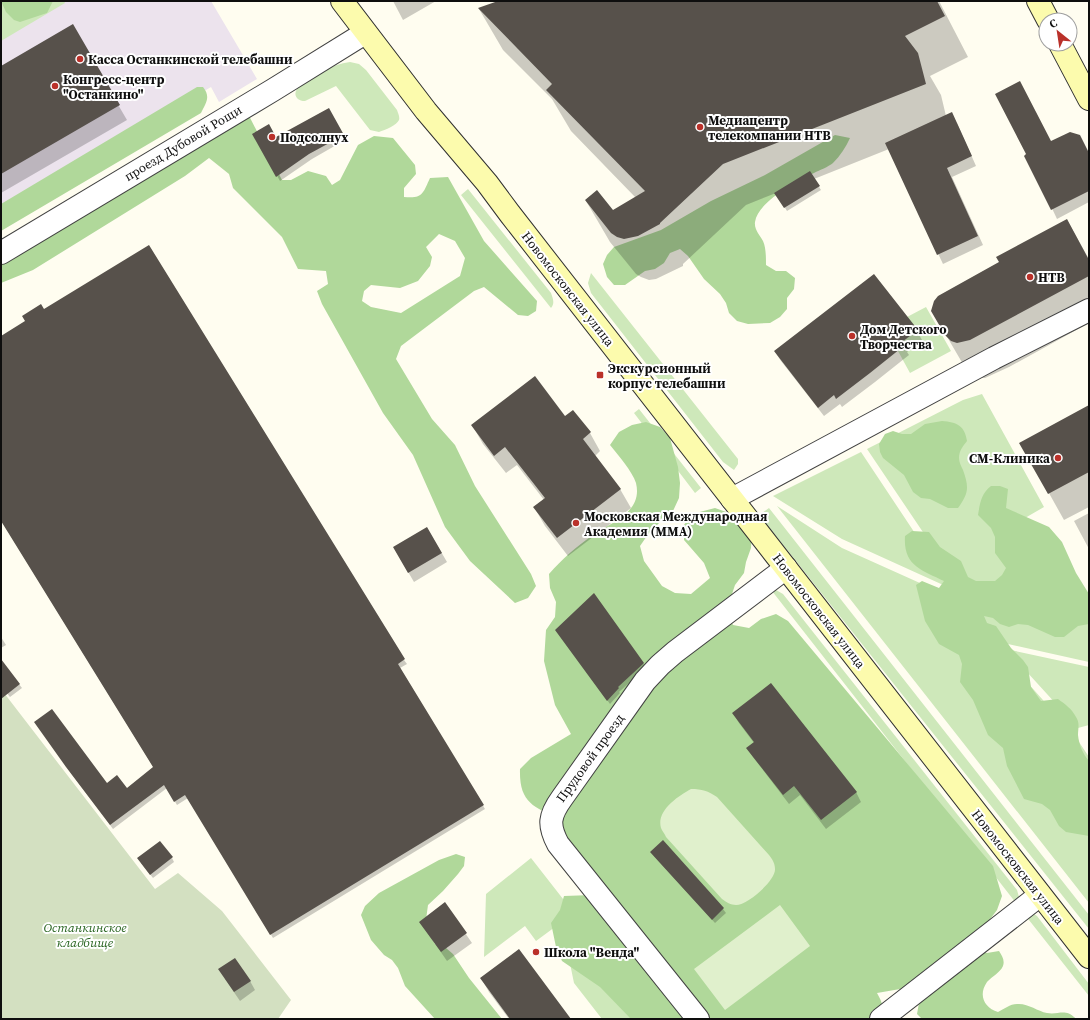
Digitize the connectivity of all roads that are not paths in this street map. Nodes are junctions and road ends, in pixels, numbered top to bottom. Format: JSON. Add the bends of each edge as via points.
{"nodes":[{"id":1,"x":342,"y":1,"type":"edge"},
{"id":2,"x":1038,"y":1,"type":"edge"},
{"id":3,"x":1044,"y":12,"type":"edge"},
{"id":4,"x":365,"y":32,"type":"junction"},
{"id":5,"x":1064,"y":52,"type":"edge"},
{"id":6,"x":1089,"y":99,"type":"edge"},
{"id":7,"x":1,"y":253,"type":"edge"},
{"id":8,"x":1089,"y":310,"type":"edge"},
{"id":9,"x":732,"y":499,"type":"junction"},
{"id":10,"x":786,"y":568,"type":"junction"},
{"id":11,"x":1040,"y":895,"type":"junction"},
{"id":12,"x":1089,"y":957,"type":"edge"},
{"id":13,"x":698,"y":1019,"type":"edge"},
{"id":14,"x":881,"y":1019,"type":"edge"}],
"edges":[{"from":1,"to":4,"type":"main road","name":"Новомосковская улица"},
{"from":2,"to":3,"type":"main road"},
{"from":4,"to":7,"type":"street","name":"проезд Дубовой Рощи"},
{"from":4,"to":9,"type":"main road","name":"Новомосковская улица","via":[[426,111],[487,183]]},
{"from":5,"to":6,"type":"main road"},
{"from":8,"to":9,"type":"street","via":[[994,358]]},
{"from":9,"to":10,"type":"main road","name":"Новомосковская улица"},
{"from":10,"to":11,"type":"main road","name":"Новомосковская улица"},
{"from":10,"to":13,"type":"street","name":"Прудовой проезд","via":[[675,652],[645,681],[554,808],[551,820],[551,831],[558,844]]},
{"from":11,"to":12,"type":"main road","name":"Новомосковская улица"},
{"from":11,"to":14,"type":"street"}]}
